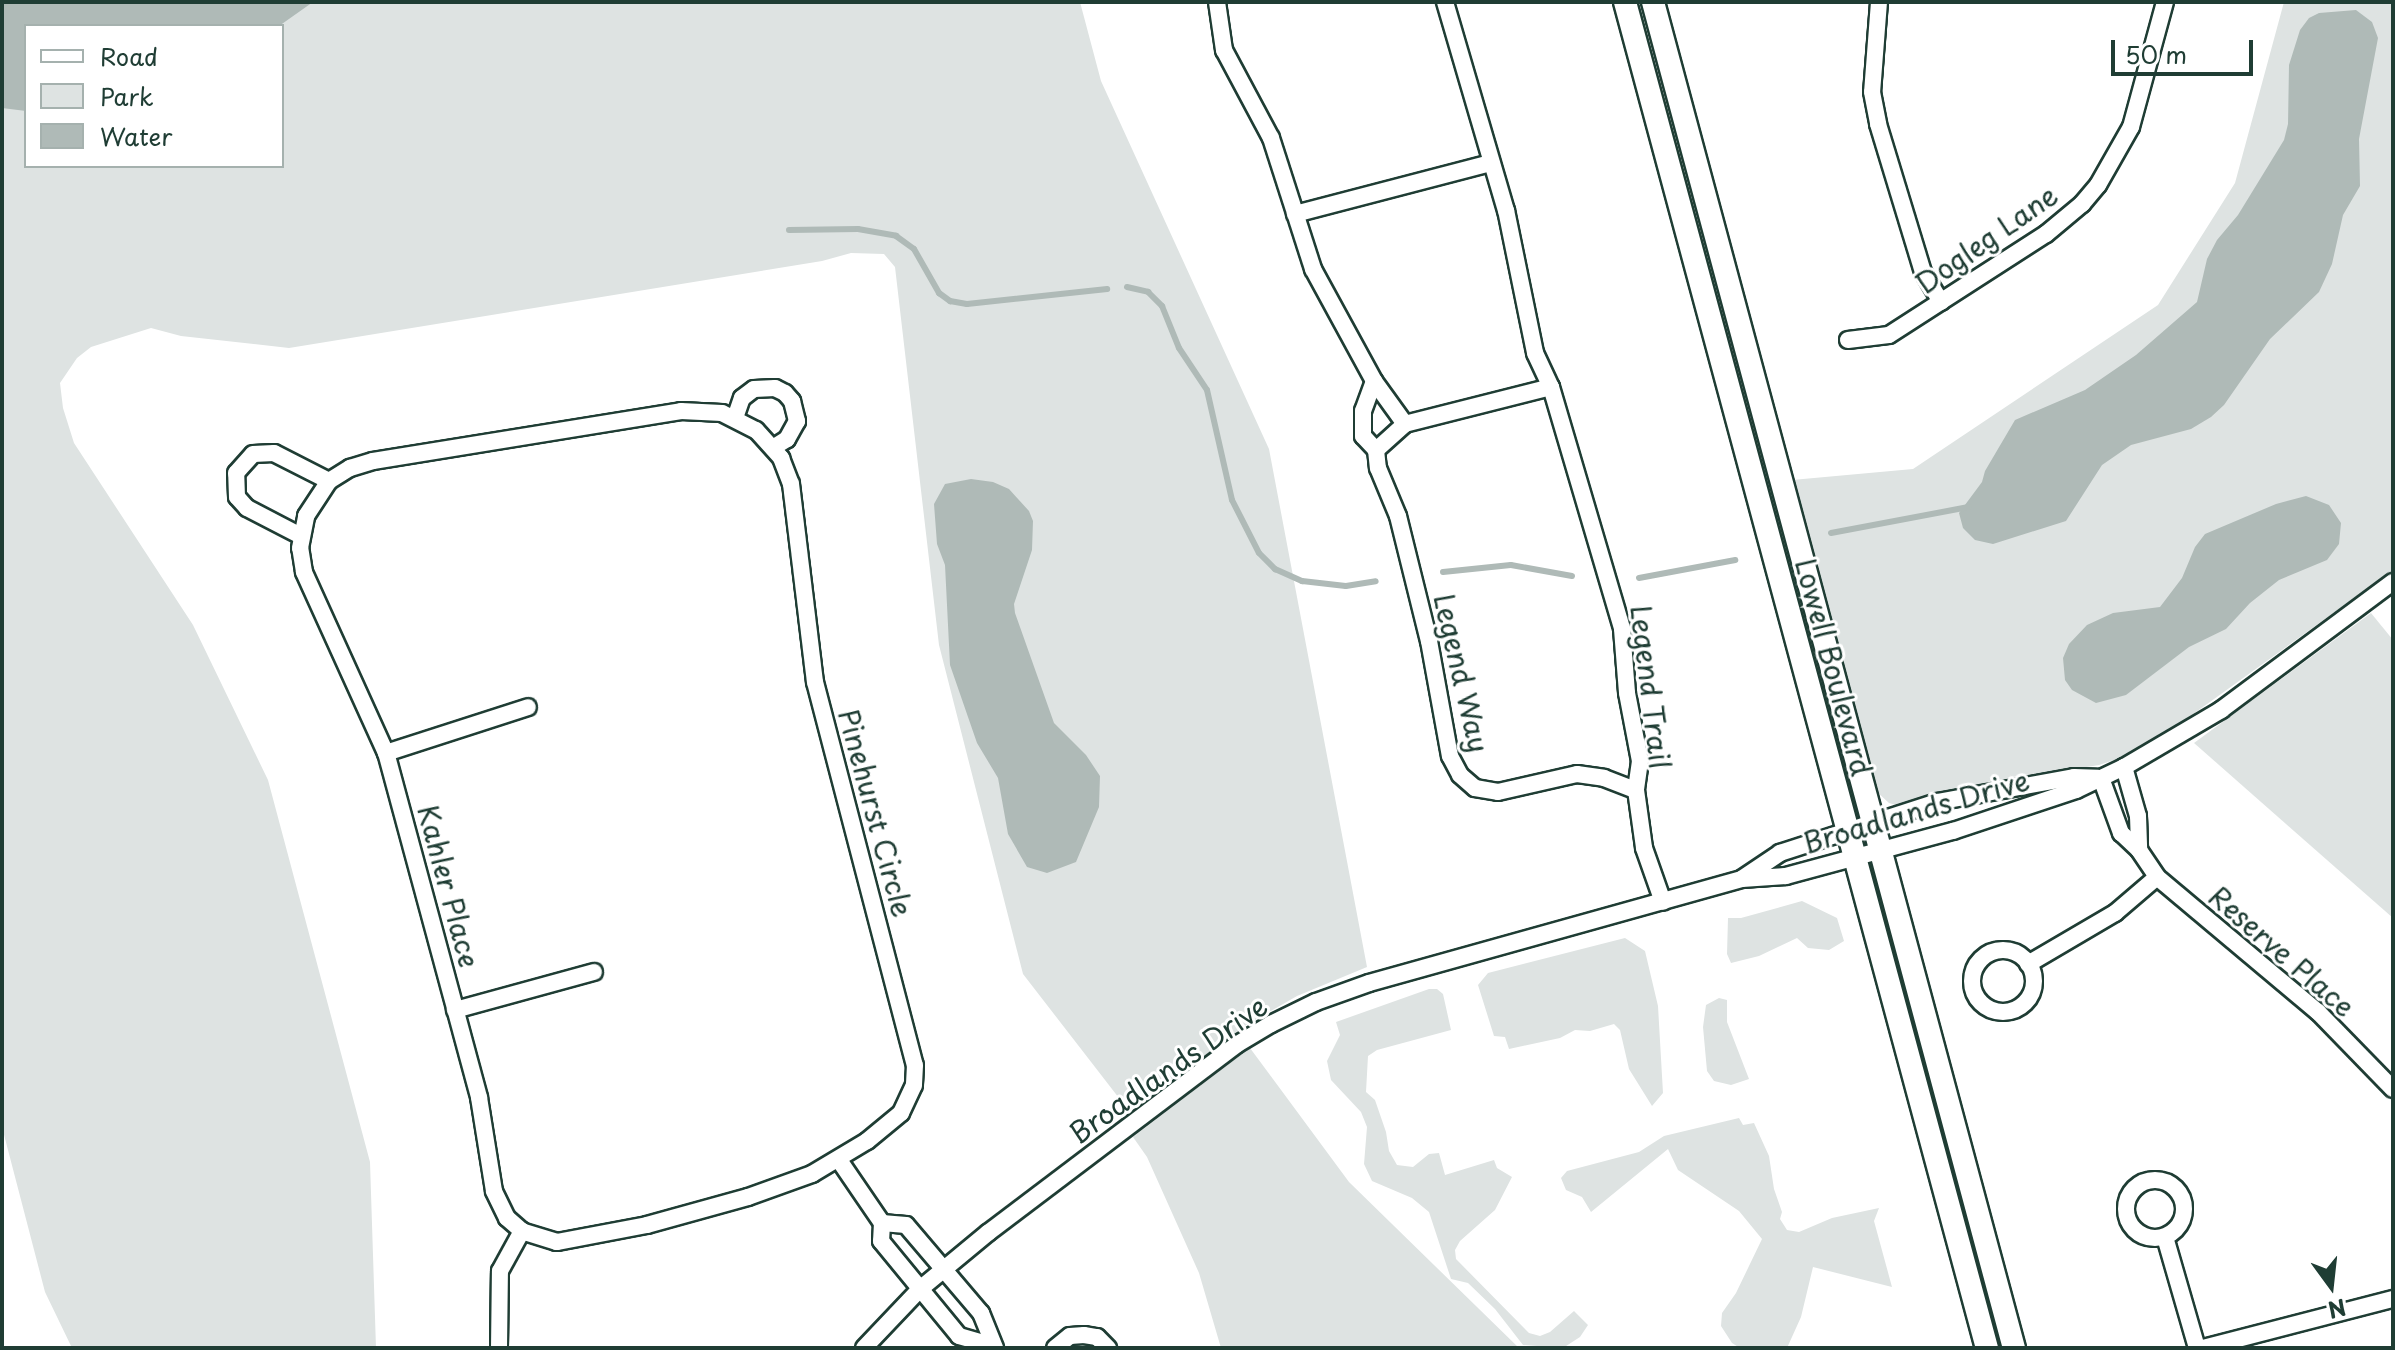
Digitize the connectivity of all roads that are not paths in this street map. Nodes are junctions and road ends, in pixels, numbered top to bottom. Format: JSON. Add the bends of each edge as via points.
{"nodes":[{"id":1,"x":1217,"y":2,"type":"edge"},
{"id":2,"x":1445,"y":2,"type":"edge"},
{"id":3,"x":1625,"y":2,"type":"edge"},
{"id":4,"x":1653,"y":2,"type":"edge"},
{"id":5,"x":1879,"y":2,"type":"edge"},
{"id":6,"x":2165,"y":2,"type":"edge"},
{"id":7,"x":1491,"y":163,"type":"junction"},
{"id":8,"x":1295,"y":214,"type":"junction"},
{"id":9,"x":1941,"y":302,"type":"junction"},
{"id":10,"x":1848,"y":340,"type":"dead end"},
{"id":11,"x":1374,"y":381,"type":"junction"},
{"id":12,"x":1551,"y":387,"type":"junction"},
{"id":13,"x":735,"y":418,"type":"junction"},
{"id":14,"x":1405,"y":424,"type":"junction"},
{"id":15,"x":774,"y":447,"type":"junction"},
{"id":16,"x":1376,"y":450,"type":"junction"},
{"id":17,"x":329,"y":481,"type":"junction"},
{"id":18,"x":301,"y":536,"type":"junction"},
{"id":19,"x":2393,"y":582,"type":"edge"},
{"id":20,"x":528,"y":707,"type":"dead end"},
{"id":21,"x":386,"y":753,"type":"junction"},
{"id":22,"x":2124,"y":767,"type":"junction"},
{"id":23,"x":2101,"y":778,"type":"junction"},
{"id":24,"x":1636,"y":790,"type":"junction"},
{"id":25,"x":1872,"y":823,"type":"junction"},
{"id":26,"x":1848,"y":832,"type":"junction"},
{"id":27,"x":1879,"y":849,"type":"junction"},
{"id":28,"x":2139,"y":850,"type":"junction"},
{"id":29,"x":1855,"y":856,"type":"junction"},
{"id":30,"x":2157,"y":877,"type":"junction"},
{"id":31,"x":1742,"y":879,"type":"junction"},
{"id":32,"x":1663,"y":902,"type":"junction"},
{"id":33,"x":2028,"y":964,"type":"dead end"},
{"id":34,"x":594,"y":972,"type":"dead end"},
{"id":35,"x":455,"y":1010,"type":"junction"},
{"id":36,"x":2393,"y":1089,"type":"edge"},
{"id":37,"x":839,"y":1160,"type":"junction"},
{"id":38,"x":882,"y":1223,"type":"junction"},
{"id":39,"x":522,"y":1231,"type":"junction"},
{"id":40,"x":2165,"y":1237,"type":"dead end"},
{"id":41,"x":942,"y":1269,"type":"junction"},
{"id":42,"x":920,"y":1289,"type":"junction"},
{"id":43,"x":2393,"y":1299,"type":"edge"},
{"id":44,"x":994,"y":1347,"type":"edge"},
{"id":45,"x":499,"y":1348,"type":"edge"},
{"id":46,"x":864,"y":1348,"type":"edge"},
{"id":47,"x":1055,"y":1348,"type":"edge"},
{"id":48,"x":1108,"y":1348,"type":"edge"},
{"id":49,"x":1987,"y":1348,"type":"edge"},
{"id":50,"x":2014,"y":1348,"type":"edge"},
{"id":51,"x":2197,"y":1348,"type":"edge"},
{"id":52,"x":2203,"y":1348,"type":"edge"}],
"edges":[{"from":1,"to":8,"type":"street","via":[[1224,50],[1271,138]]},
{"from":2,"to":7,"type":"street","name":"Legend Trail"},
{"from":3,"to":26,"type":"main road","name":"Lowell Boulevard"},
{"from":4,"to":25,"type":"main road","name":"Lowell Boulevard"},
{"from":5,"to":9,"type":"street","via":[[1872,92],[1878,124],[1923,272]]},
{"from":6,"to":9,"type":"street","name":"Dogleg Lane","via":[[2131,127],[2098,185],[2064,221]]},
{"from":7,"to":8,"type":"street"},
{"from":7,"to":12,"type":"street","name":"Legend Trail","via":[[1506,210],[1535,353]]},
{"from":8,"to":11,"type":"street","via":[[1313,269]]},
{"from":9,"to":10,"type":"street","name":"Dogleg Lane","via":[[1889,335]]},
{"from":11,"to":14,"type":"street"},
{"from":11,"to":16,"type":"street","name":"Legend Way","via":[[1363,411],[1363,436]]},
{"from":12,"to":14,"type":"street"},
{"from":12,"to":24,"type":"street","name":"Legend Trail","via":[[1622,629],[1640,761]]},
{"from":13,"to":15,"type":"street","name":"Pinehurst Circle"},
{"from":13,"to":15,"type":"street","via":[[742,398],[754,389],[765,386],[785,393],[797,421],[787,439]]},
{"from":13,"to":17,"type":"street","name":"Pinehurst Circle","via":[[681,411],[373,461]]},
{"from":14,"to":16,"type":"street"},
{"from":15,"to":37,"type":"street","name":"Pinehurst Circle","via":[[794,497],[820,703],[915,1065],[914,1085],[901,1113]]},
{"from":16,"to":24,"type":"street","name":"Legend Way","via":[[1429,641],[1450,756],[1460,775],[1475,788],[1498,792],[1577,774]]},
{"from":17,"to":18,"type":"street","via":[[315,497]]},
{"from":17,"to":18,"type":"street","via":[[264,452],[244,460],[236,473],[234,488],[247,508]]},
{"from":18,"to":21,"type":"street","name":"Kahler Place","via":[[304,572]]},
{"from":19,"to":22,"type":"street","name":"Broadlands Drive","via":[[2221,710]]},
{"from":20,"to":21,"type":"street"},
{"from":21,"to":35,"type":"street","name":"Kahler Place"},
{"from":22,"to":23,"type":"street","name":"Broadlands Drive"},
{"from":22,"to":28,"type":"street","name":"Reserve Place","via":[[2138,816]]},
{"from":23,"to":25,"type":"street","name":"Broadlands Drive","via":[[2074,777],[1937,802]]},
{"from":23,"to":27,"type":"street","name":"Broadlands Drive","via":[[1953,831]]},
{"from":23,"to":28,"type":"street","name":"Reserve Place","via":[[2121,833]]},
{"from":24,"to":32,"type":"street","name":"Legend Trail","via":[[1644,848]]},
{"from":25,"to":26,"type":"street","name":"Broadlands Drive"},
{"from":25,"to":27,"type":"main road","name":"Lowell Boulevard"},
{"from":26,"to":29,"type":"main road","name":"Lowell Boulevard"},
{"from":26,"to":31,"type":"street","name":"Broadlands Drive","via":[[1780,853]]},
{"from":27,"to":29,"type":"street","name":"Broadlands Drive"},
{"from":27,"to":50,"type":"main road","name":"Lowell Boulevard"},
{"from":28,"to":30,"type":"street","name":"Reserve Place"},
{"from":29,"to":31,"type":"street","name":"Broadlands Drive","via":[[1786,876]]},
{"from":29,"to":49,"type":"main road","name":"Lowell Boulevard"},
{"from":30,"to":33,"type":"street","via":[[2115,913]]},
{"from":30,"to":36,"type":"street","name":"Reserve Place","via":[[2318,1012]]},
{"from":31,"to":32,"type":"street","name":"Broadlands Drive"},
{"from":32,"to":41,"type":"street","name":"Broadlands Drive","via":[[1369,983],[1271,1024],[1236,1045]]},
{"from":34,"to":35,"type":"street"},
{"from":35,"to":39,"type":"street","name":"Kahler Place","via":[[485,1125],[497,1201]]},
{"from":37,"to":38,"type":"street"},
{"from":37,"to":39,"type":"street","name":"Pinehurst Circle","via":[[784,1185],[607,1234],[557,1242]]},
{"from":38,"to":41,"type":"street","via":[[906,1225]]},
{"from":38,"to":42,"type":"street","via":[[881,1241]]},
{"from":39,"to":45,"type":"street","via":[[498,1281]]},
{"from":40,"to":51,"type":"street"},
{"from":41,"to":42,"type":"street","name":"Broadlands Drive"},
{"from":41,"to":44,"type":"street","via":[[981,1313]]},
{"from":42,"to":44,"type":"street","via":[[959,1336]]},
{"from":42,"to":46,"type":"street","name":"Broadlands Drive"},
{"from":43,"to":52,"type":"street"},
{"from":47,"to":48,"type":"street","via":[[1070,1336],[1084,1335],[1097,1337]]}]}
